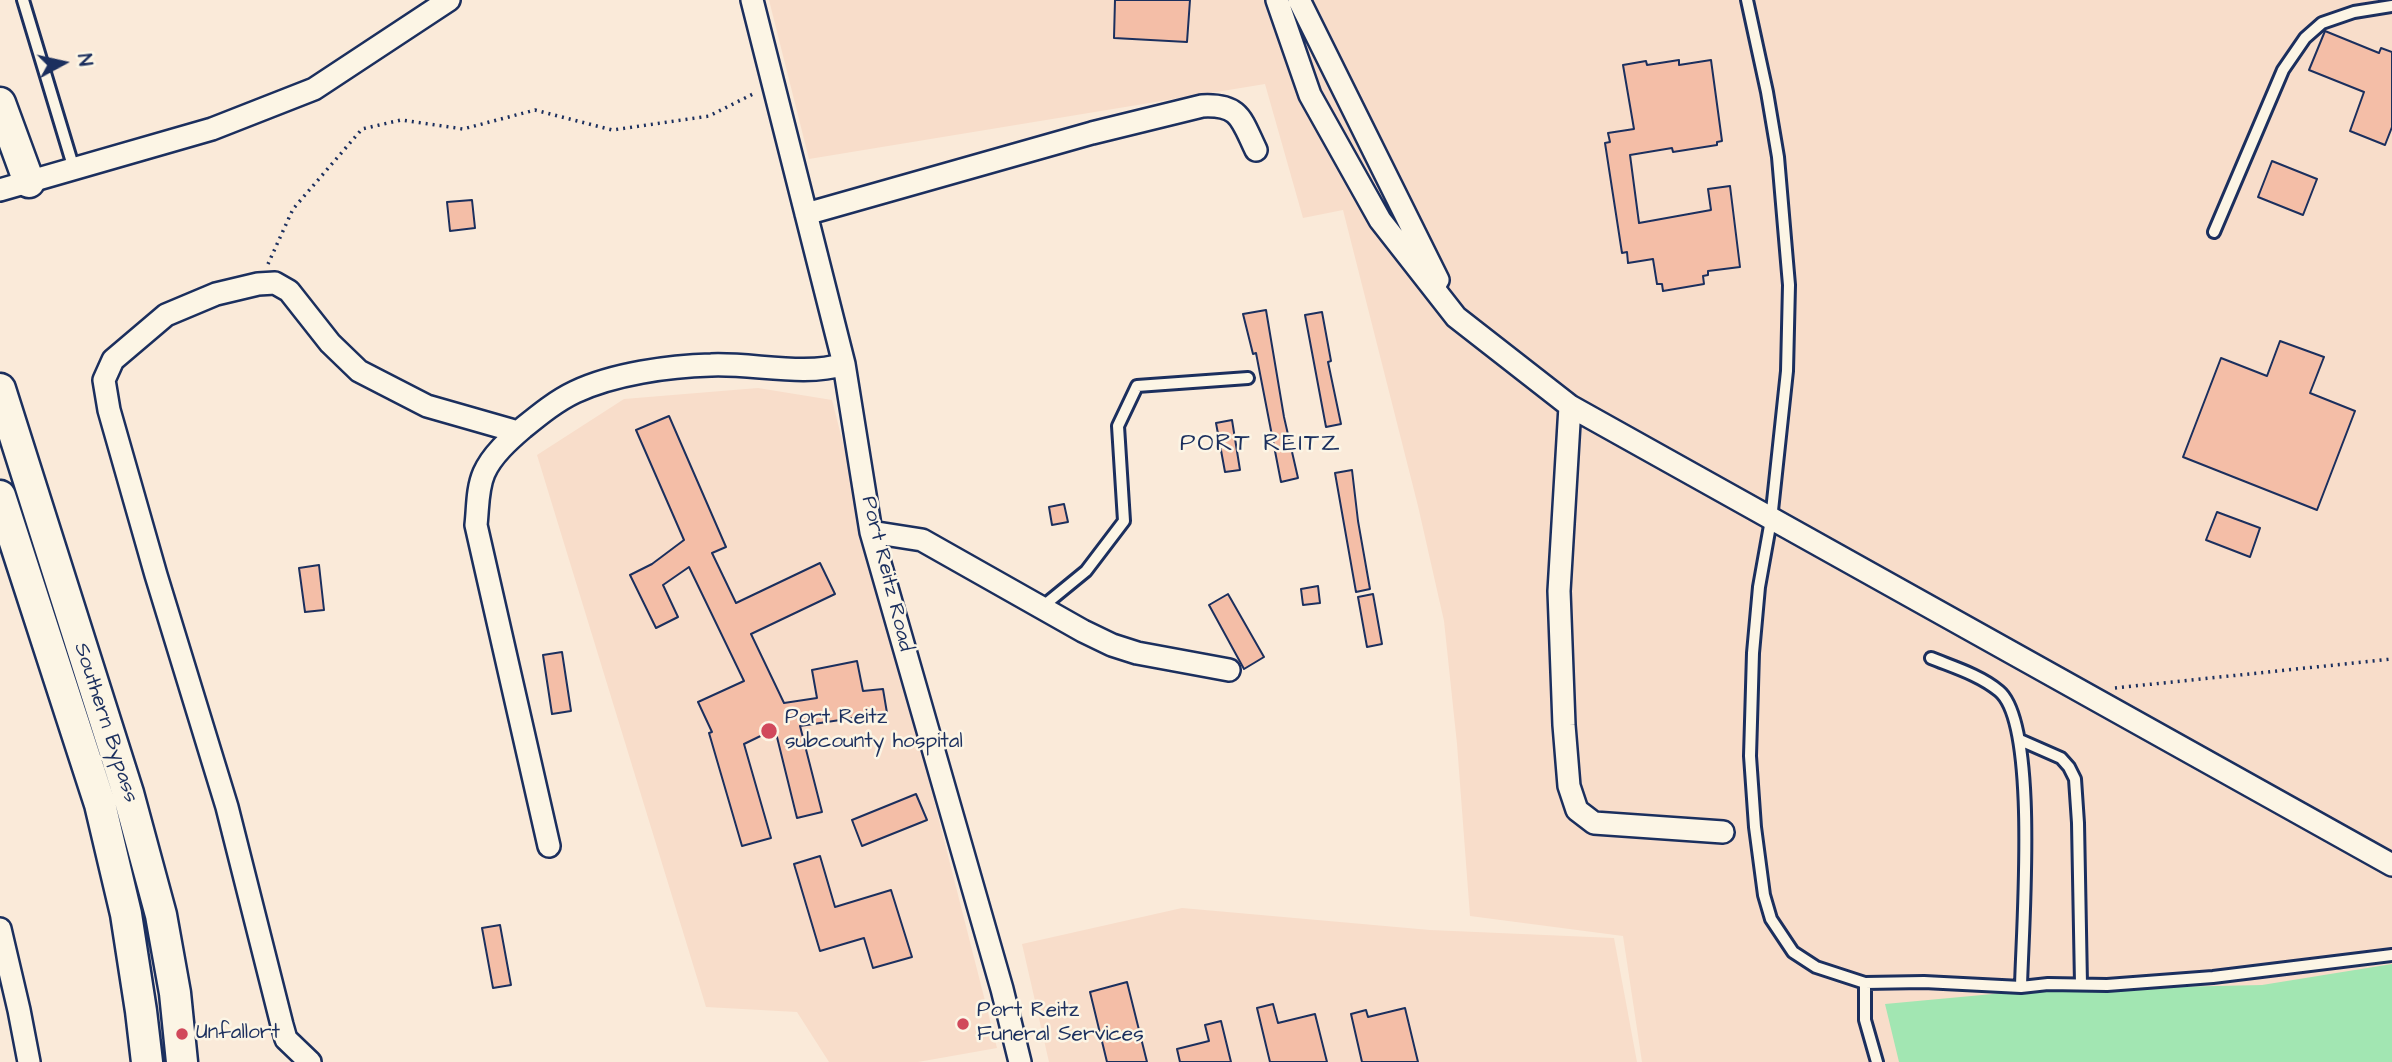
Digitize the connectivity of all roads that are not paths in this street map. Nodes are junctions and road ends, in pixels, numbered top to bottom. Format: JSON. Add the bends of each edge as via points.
{"nodes":[{"id":1,"x":23,"y":0,"type":"edge"},
{"id":2,"x":449,"y":0,"type":"edge"},
{"id":3,"x":752,"y":0,"type":"edge"},
{"id":4,"x":1277,"y":0,"type":"edge"},
{"id":5,"x":1299,"y":0,"type":"edge"},
{"id":6,"x":1747,"y":0,"type":"edge"},
{"id":7,"x":2392,"y":6,"type":"edge"},
{"id":8,"x":0,"y":103,"type":"edge"},
{"id":9,"x":1256,"y":150,"type":"dead end"},
{"id":10,"x":74,"y":169,"type":"junction"},
{"id":11,"x":29,"y":182,"type":"junction"},
{"id":12,"x":0,"y":190,"type":"edge"},
{"id":13,"x":806,"y":214,"type":"junction"},
{"id":14,"x":2214,"y":232,"type":"dead end"},
{"id":15,"x":1456,"y":317,"type":"junction"},
{"id":16,"x":844,"y":364,"type":"junction"},
{"id":17,"x":1248,"y":378,"type":"dead end"},
{"id":18,"x":0,"y":389,"type":"edge"},
{"id":19,"x":1570,"y":406,"type":"junction"},
{"id":20,"x":518,"y":432,"type":"junction"},
{"id":21,"x":0,"y":496,"type":"edge"},
{"id":22,"x":1771,"y":520,"type":"junction"},
{"id":23,"x":871,"y":532,"type":"junction"},
{"id":24,"x":1042,"y":607,"type":"junction"},
{"id":25,"x":1931,"y":658,"type":"dead end"},
{"id":26,"x":1229,"y":670,"type":"dead end"},
{"id":27,"x":2020,"y":740,"type":"junction"},
{"id":28,"x":1723,"y":832,"type":"dead end"},
{"id":29,"x":549,"y":846,"type":"dead end"},
{"id":30,"x":2392,"y":864,"type":"edge"},
{"id":31,"x":0,"y":929,"type":"edge"},
{"id":32,"x":2392,"y":955,"type":"edge"},
{"id":33,"x":1865,"y":983,"type":"junction"},
{"id":34,"x":2081,"y":984,"type":"junction"},
{"id":35,"x":2021,"y":987,"type":"junction"},
{"id":36,"x":29,"y":1062,"type":"edge"},
{"id":37,"x":147,"y":1062,"type":"edge"},
{"id":38,"x":182,"y":1062,"type":"edge"},
{"id":39,"x":310,"y":1062,"type":"edge"},
{"id":40,"x":1020,"y":1062,"type":"edge"},
{"id":41,"x":1877,"y":1062,"type":"edge"}],
"edges":[{"from":1,"to":10,"type":"lane"},
{"from":2,"to":10,"type":"street","via":[[314,89],[212,129]]},
{"from":3,"to":13,"type":"street","name":"Port Reitz Road"},
{"from":4,"to":15,"type":"street","via":[[1310,95],[1380,220]]},
{"from":5,"to":15,"type":"street"},
{"from":6,"to":22,"type":"lane","via":[[1778,157],[1789,285],[1787,371]]},
{"from":7,"to":14,"type":"lane","via":[[2322,23],[2305,38],[2283,70]]},
{"from":8,"to":11,"type":"main road"},
{"from":9,"to":13,"type":"street","via":[[1233,109],[1202,106]]},
{"from":10,"to":11,"type":"street"},
{"from":11,"to":12,"type":"street"},
{"from":13,"to":16,"type":"street","name":"Port Reitz Road"},
{"from":15,"to":19,"type":"street"},
{"from":16,"to":20,"type":"street","via":[[813,369],[679,367],[616,378],[573,393]]},
{"from":16,"to":23,"type":"street","name":"Port Reitz Road"},
{"from":17,"to":24,"type":"lane","via":[[1137,386],[1118,426],[1124,521],[1086,571]]},
{"from":18,"to":38,"type":"main road","name":"Southern Bypass","via":[[128,793],[161,915]]},
{"from":19,"to":22,"type":"street"},
{"from":19,"to":28,"type":"street","via":[[1559,592],[1569,786],[1577,810],[1594,823]]},
{"from":20,"to":29,"type":"street","via":[[485,472],[476,525]]},
{"from":20,"to":39,"type":"street","via":[[427,406],[359,371],[289,291],[275,284],[216,294],[166,315],[113,360],[104,380],[156,575],[228,807],[286,1039]]},
{"from":21,"to":37,"type":"main road","name":"Southern Bypass","via":[[100,804],[126,914]]},
{"from":22,"to":30,"type":"street"},
{"from":22,"to":33,"type":"lane","via":[[1753,653],[1750,756],[1764,895],[1771,919],[1793,952],[1816,967]]},
{"from":23,"to":24,"type":"street","via":[[922,540]]},
{"from":23,"to":40,"type":"street","name":"Port Reitz Road"},
{"from":24,"to":26,"type":"street","via":[[1124,649]]},
{"from":25,"to":27,"type":"lane","via":[[2000,691],[2010,706]]},
{"from":27,"to":34,"type":"lane","via":[[2060,758],[2075,779]]},
{"from":27,"to":35,"type":"lane","via":[[2025,805]]},
{"from":31,"to":36,"type":"street"},
{"from":32,"to":34,"type":"lane","via":[[2213,977]]},
{"from":33,"to":35,"type":"lane"},
{"from":33,"to":41,"type":"lane","via":[[1865,1020]]},
{"from":34,"to":35,"type":"lane"}]}
